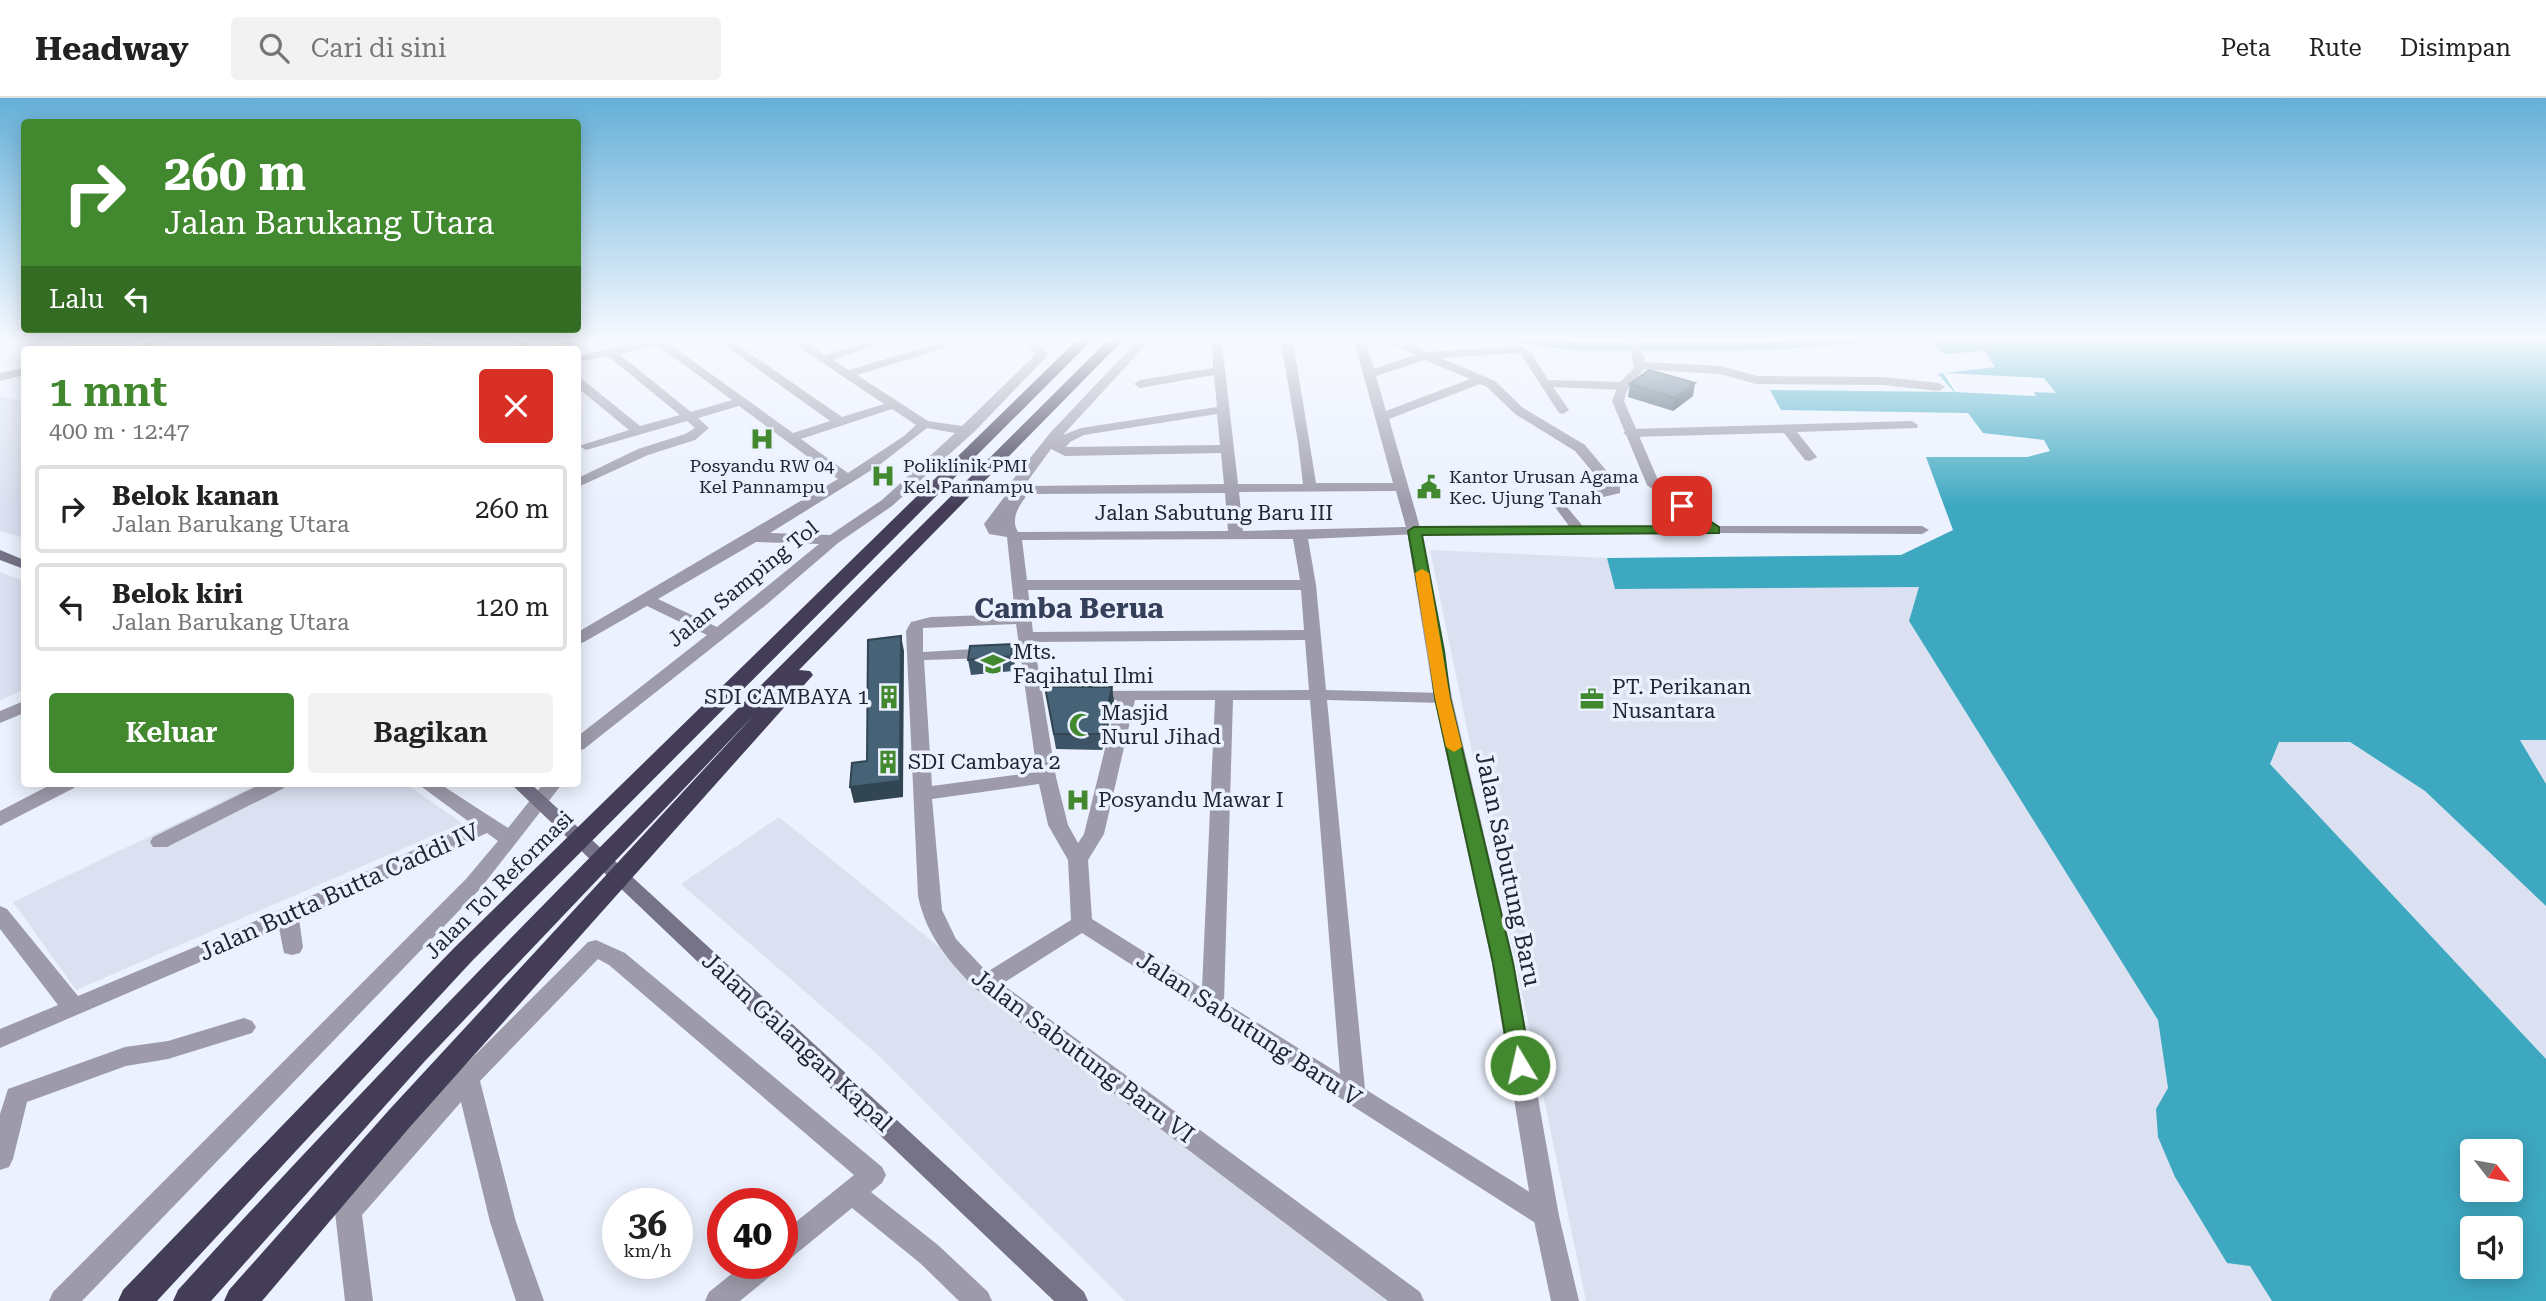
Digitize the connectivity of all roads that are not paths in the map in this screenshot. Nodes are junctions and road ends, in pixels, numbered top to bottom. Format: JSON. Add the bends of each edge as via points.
{"nodes":[{"id":1,"x":592,"y":393,"type":"edge"},
{"id":2,"x":659,"y":393,"type":"edge"},
{"id":3,"x":728,"y":393,"type":"edge"},
{"id":4,"x":799,"y":393,"type":"edge"},
{"id":5,"x":874,"y":393,"type":"edge"},
{"id":6,"x":1002,"y":393,"type":"edge"},
{"id":7,"x":1033,"y":393,"type":"edge"},
{"id":8,"x":1064,"y":393,"type":"edge"},
{"id":9,"x":1095,"y":393,"type":"edge"},
{"id":10,"x":1222,"y":393,"type":"edge"},
{"id":11,"x":1296,"y":393,"type":"edge"},
{"id":12,"x":1375,"y":393,"type":"edge"},
{"id":13,"x":1444,"y":393,"type":"edge"},
{"id":14,"x":1501,"y":393,"type":"edge"},
{"id":15,"x":1551,"y":393,"type":"edge"},
{"id":16,"x":1619,"y":393,"type":"edge"},
{"id":17,"x":740,"y":402,"type":"junction"},
{"id":18,"x":892,"y":405,"type":"junction"},
{"id":19,"x":1225,"y":409,"type":"junction"},
{"id":20,"x":1563,"y":410,"type":"dead end"},
{"id":21,"x":688,"y":417,"type":"junction"},
{"id":22,"x":1381,"y":417,"type":"junction"},
{"id":23,"x":839,"y":421,"type":"junction"},
{"id":24,"x":925,"y":424,"type":"junction"},
{"id":25,"x":1912,"y":425,"type":"dead end"},
{"id":26,"x":1787,"y":428,"type":"junction"},
{"id":27,"x":966,"y":429,"type":"junction"},
{"id":28,"x":638,"y":430,"type":"junction"},
{"id":29,"x":1629,"y":433,"type":"junction"},
{"id":30,"x":791,"y":438,"type":"junction"},
{"id":31,"x":582,"y":445,"type":"edge"},
{"id":32,"x":1227,"y":449,"type":"junction"},
{"id":33,"x":1810,"y":457,"type":"dead end"},
{"id":34,"x":625,"y":459,"type":"junction"},
{"id":35,"x":997,"y":461,"type":"junction"},
{"id":36,"x":847,"y":479,"type":"junction"},
{"id":37,"x":581,"y":481,"type":"edge"},
{"id":38,"x":1400,"y":486,"type":"junction"},
{"id":39,"x":1310,"y":488,"type":"junction"},
{"id":40,"x":1231,"y":489,"type":"junction"},
{"id":41,"x":1714,"y":530,"type":"junction"},
{"id":42,"x":1922,"y":530,"type":"dead end"},
{"id":43,"x":1414,"y":531,"type":"junction"},
{"id":44,"x":1580,"y":531,"type":"junction"},
{"id":45,"x":1012,"y":534,"type":"junction"},
{"id":46,"x":1236,"y":534,"type":"junction"},
{"id":47,"x":1300,"y":535,"type":"junction"},
{"id":48,"x":751,"y":537,"type":"junction"},
{"id":49,"x":833,"y":540,"type":"junction"},
{"id":50,"x":0,"y":555,"type":"edge"},
{"id":51,"x":21,"y":564,"type":"edge"},
{"id":52,"x":1019,"y":584,"type":"junction"},
{"id":53,"x":1308,"y":585,"type":"junction"},
{"id":54,"x":645,"y":600,"type":"junction"},
{"id":55,"x":718,"y":634,"type":"junction"},
{"id":56,"x":1313,"y":635,"type":"junction"},
{"id":57,"x":1026,"y":636,"type":"junction"},
{"id":58,"x":581,"y":637,"type":"edge"},
{"id":59,"x":928,"y":656,"type":"dead end"},
{"id":60,"x":1074,"y":695,"type":"edge"},
{"id":61,"x":1127,"y":695,"type":"junction"},
{"id":62,"x":1224,"y":695,"type":"junction"},
{"id":63,"x":1318,"y":695,"type":"junction"},
{"id":64,"x":1443,"y":698,"type":"junction"},
{"id":65,"x":21,"y":708,"type":"edge"},
{"id":66,"x":0,"y":718,"type":"edge"},
{"id":67,"x":581,"y":743,"type":"edge"},
{"id":68,"x":1047,"y":777,"type":"junction"},
{"id":69,"x":61,"y":787,"type":"edge"},
{"id":70,"x":271,"y":787,"type":"edge"},
{"id":71,"x":431,"y":787,"type":"edge"},
{"id":72,"x":523,"y":787,"type":"edge"},
{"id":73,"x":551,"y":787,"type":"edge"},
{"id":74,"x":922,"y":794,"type":"junction"},
{"id":75,"x":0,"y":819,"type":"edge"},
{"id":76,"x":487,"y":825,"type":"junction"},
{"id":77,"x":509,"y":841,"type":"junction"},
{"id":78,"x":160,"y":842,"type":"dead end"},
{"id":79,"x":1078,"y":860,"type":"junction"},
{"id":80,"x":0,"y":914,"type":"edge"},
{"id":81,"x":288,"y":916,"type":"junction"},
{"id":82,"x":1082,"y":923,"type":"junction"},
{"id":83,"x":292,"y":947,"type":"dead end"},
{"id":84,"x":985,"y":984,"type":"junction"},
{"id":85,"x":1213,"y":1005,"type":"junction"},
{"id":86,"x":74,"y":1008,"type":"junction"},
{"id":87,"x":244,"y":1027,"type":"dead end"},
{"id":88,"x":0,"y":1039,"type":"edge"},
{"id":89,"x":467,"y":1078,"type":"junction"},
{"id":90,"x":1354,"y":1096,"type":"junction"},
{"id":91,"x":0,"y":1159,"type":"edge"},
{"id":92,"x":852,"y":1192,"type":"junction"},
{"id":93,"x":1546,"y":1216,"type":"junction"},
{"id":94,"x":798,"y":1236,"type":"edge"},
{"id":95,"x":746,"y":1279,"type":"edge"},
{"id":96,"x":63,"y":1301,"type":"edge"},
{"id":97,"x":135,"y":1301,"type":"edge"},
{"id":98,"x":190,"y":1301,"type":"edge"},
{"id":99,"x":241,"y":1301,"type":"edge"},
{"id":100,"x":359,"y":1301,"type":"edge"},
{"id":101,"x":530,"y":1301,"type":"edge"},
{"id":102,"x":719,"y":1301,"type":"edge"},
{"id":103,"x":978,"y":1301,"type":"edge"},
{"id":104,"x":1074,"y":1301,"type":"edge"},
{"id":105,"x":1410,"y":1301,"type":"edge"},
{"id":106,"x":1565,"y":1301,"type":"edge"}],
"edges":[{"from":1,"to":28,"type":"street"},
{"from":2,"to":21,"type":"street"},
{"from":3,"to":17,"type":"street"},
{"from":4,"to":23,"type":"street"},
{"from":5,"to":18,"type":"street"},
{"from":6,"to":27,"type":"street","name":"Jalan Samping Tol"},
{"from":7,"to":97,"type":"highway","name":"Jalan Tol Reformasi","via":[[507,910]]},
{"from":8,"to":35,"type":"highway"},
{"from":9,"to":45,"type":"street","via":[[1055,436],[991,524],[994,531]]},
{"from":10,"to":19,"type":"street"},
{"from":11,"to":39,"type":"street"},
{"from":12,"to":22,"type":"street","name":"Jalan Sabutung Baru"},
{"from":13,"to":22,"type":"street"},
{"from":14,"to":44,"type":"street","via":[[1518,411],[1580,448],[1615,489],[1559,503]]},
{"from":15,"to":20,"type":"street"},
{"from":16,"to":29,"type":"street"},
{"from":17,"to":21,"type":"street"},
{"from":17,"to":30,"type":"street"},
{"from":18,"to":23,"type":"street"},
{"from":18,"to":24,"type":"street"},
{"from":19,"to":32,"type":"street"},
{"from":19,"to":32,"type":"street","via":[[1081,432],[1069,436],[1059,449]]},
{"from":21,"to":28,"type":"street"},
{"from":21,"to":34,"type":"street","via":[[702,429]]},
{"from":22,"to":38,"type":"street","name":"Jalan Sabutung Baru"},
{"from":23,"to":30,"type":"street"},
{"from":24,"to":27,"type":"street"},
{"from":24,"to":36,"type":"street","via":[[916,436]]},
{"from":25,"to":26,"type":"street"},
{"from":26,"to":29,"type":"street"},
{"from":26,"to":33,"type":"street"},
{"from":27,"to":49,"type":"street","name":"Jalan Samping Tol","via":[[900,493]]},
{"from":28,"to":31,"type":"street"},
{"from":29,"to":41,"type":"street","via":[[1652,482]]},
{"from":30,"to":36,"type":"street"},
{"from":31,"to":34,"type":"street"},
{"from":32,"to":40,"type":"street"},
{"from":34,"to":37,"type":"street"},
{"from":35,"to":98,"type":"highway","via":[[536,926]]},
{"from":35,"to":99,"type":"highway","via":[[399,1119]]},
{"from":36,"to":48,"type":"street"},
{"from":38,"to":39,"type":"street"},
{"from":38,"to":43,"type":"street","name":"Jalan Sabutung Baru"},
{"from":39,"to":40,"type":"street"},
{"from":40,"to":45,"type":"street","via":[[1025,490],[1006,522]]},
{"from":40,"to":46,"type":"street"},
{"from":41,"to":42,"type":"street","name":"Jalan Sabutung Baru III"},
{"from":41,"to":44,"type":"street","name":"Jalan Sabutung Baru III"},
{"from":43,"to":44,"type":"street","name":"Jalan Sabutung Baru III"},
{"from":43,"to":47,"type":"street","name":"Jalan Sabutung Baru III"},
{"from":43,"to":64,"type":"street","name":"Jalan Sabutung Baru"},
{"from":45,"to":46,"type":"street","name":"Jalan Sabutung Baru III"},
{"from":45,"to":52,"type":"street"},
{"from":46,"to":47,"type":"street","name":"Jalan Sabutung Baru III"},
{"from":47,"to":53,"type":"street"},
{"from":48,"to":49,"type":"street"},
{"from":48,"to":54,"type":"street"},
{"from":49,"to":55,"type":"street","name":"Jalan Samping Tol"},
{"from":50,"to":51,"type":"main road"},
{"from":52,"to":53,"type":"street"},
{"from":52,"to":57,"type":"street"},
{"from":53,"to":56,"type":"street"},
{"from":54,"to":55,"type":"street"},
{"from":54,"to":58,"type":"street"},
{"from":55,"to":67,"type":"street","name":"Jalan Samping Tol"},
{"from":56,"to":57,"type":"street"},
{"from":56,"to":63,"type":"street"},
{"from":57,"to":59,"type":"street"},
{"from":57,"to":68,"type":"street","via":[[1042,695]]},
{"from":57,"to":74,"type":"street","name":"Jalan Sabutung Baru VI","via":[[965,620],[915,627]]},
{"from":60,"to":61,"type":"street"},
{"from":61,"to":62,"type":"street"},
{"from":61,"to":79,"type":"street","via":[[1094,834]]},
{"from":62,"to":63,"type":"street"},
{"from":62,"to":85,"type":"street"},
{"from":63,"to":64,"type":"street"},
{"from":63,"to":90,"type":"street"},
{"from":64,"to":93,"type":"street","name":"Jalan Sabutung Baru","via":[[1503,963]]},
{"from":65,"to":66,"type":"street"},
{"from":68,"to":74,"type":"street"},
{"from":68,"to":79,"type":"street","via":[[1058,825]]},
{"from":69,"to":75,"type":"street"},
{"from":70,"to":78,"type":"street"},
{"from":71,"to":76,"type":"street"},
{"from":72,"to":104,"type":"main road","name":"Jalan Galangan Kapal"},
{"from":73,"to":77,"type":"street"},
{"from":74,"to":84,"type":"street","name":"Jalan Sabutung Baru VI","via":[[930,909],[943,941]]},
{"from":76,"to":77,"type":"street","name":"Jalan Butta Butta Caddi IV"},
{"from":76,"to":81,"type":"street","name":"Jalan Butta Butta Caddi IV"},
{"from":77,"to":96,"type":"street","name":"Jalan Butta Butta Caddi IV","via":[[473,884]]},
{"from":79,"to":82,"type":"street"},
{"from":80,"to":86,"type":"street"},
{"from":81,"to":83,"type":"street"},
{"from":81,"to":86,"type":"street","name":"Jalan Butta Butta Caddi IV"},
{"from":82,"to":84,"type":"street"},
{"from":82,"to":85,"type":"street","name":"Jalan Sabutung Baru V"},
{"from":84,"to":105,"type":"street","name":"Jalan Sabutung Baru VI"},
{"from":85,"to":90,"type":"street","name":"Jalan Sabutung Baru V"},
{"from":86,"to":88,"type":"street","name":"Jalan Butta Butta Caddi IV"},
{"from":87,"to":91,"type":"street","via":[[168,1050],[125,1057],[17,1096]]},
{"from":89,"to":92,"type":"street","via":[[596,948],[617,959],[873,1175]]},
{"from":89,"to":100,"type":"street","via":[[348,1212]]},
{"from":89,"to":101,"type":"street","via":[[502,1222]]},
{"from":90,"to":93,"type":"street","name":"Jalan Sabutung Baru V"},
{"from":92,"to":94,"type":"street"},
{"from":92,"to":103,"type":"street"},
{"from":93,"to":106,"type":"street","name":"Jalan Sabutung Baru"},
{"from":95,"to":102,"type":"street"}]}
